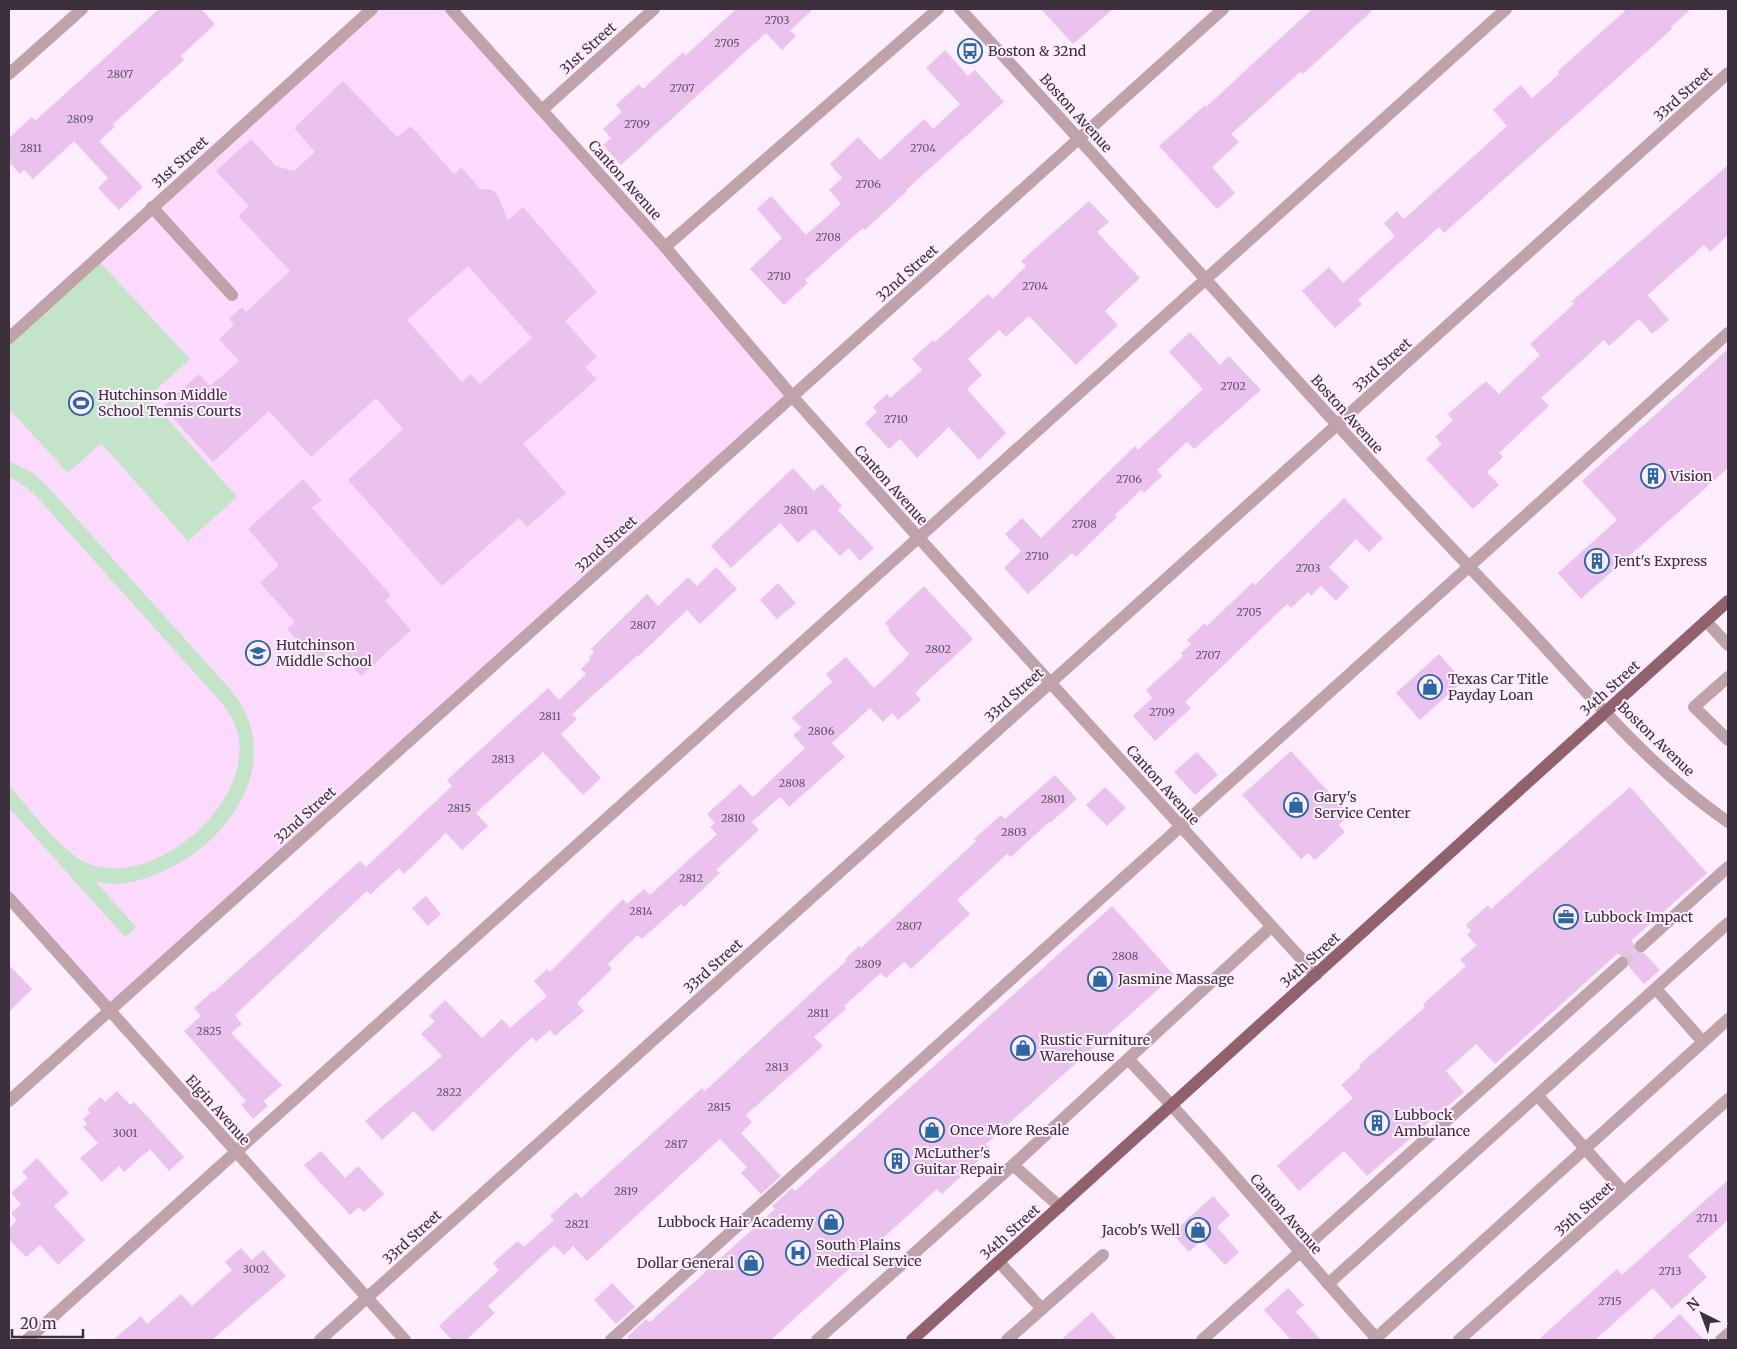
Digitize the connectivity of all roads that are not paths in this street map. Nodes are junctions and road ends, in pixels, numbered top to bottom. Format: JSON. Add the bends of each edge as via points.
{"nodes":[{"id":1,"x":82,"y":9,"type":"edge"},
{"id":2,"x":372,"y":9,"type":"edge"},
{"id":3,"x":451,"y":9,"type":"edge"},
{"id":4,"x":654,"y":9,"type":"edge"},
{"id":5,"x":938,"y":9,"type":"edge"},
{"id":6,"x":960,"y":9,"type":"edge"},
{"id":7,"x":1223,"y":9,"type":"edge"},
{"id":8,"x":1506,"y":9,"type":"edge"},
{"id":9,"x":1728,"y":73,"type":"edge"},
{"id":10,"x":9,"y":74,"type":"edge"},
{"id":11,"x":542,"y":110,"type":"junction"},
{"id":12,"x":1080,"y":138,"type":"junction"},
{"id":13,"x":152,"y":207,"type":"junction"},
{"id":14,"x":665,"y":247,"type":"junction"},
{"id":15,"x":1204,"y":280,"type":"junction"},
{"id":16,"x":232,"y":295,"type":"dead end"},
{"id":17,"x":1728,"y":333,"type":"edge"},
{"id":18,"x":9,"y":338,"type":"edge"},
{"id":19,"x":792,"y":396,"type":"junction"},
{"id":20,"x":1337,"y":425,"type":"junction"},
{"id":21,"x":918,"y":537,"type":"junction"},
{"id":22,"x":1469,"y":567,"type":"junction"},
{"id":23,"x":1728,"y":601,"type":"edge"},
{"id":24,"x":1706,"y":621,"type":"junction"},
{"id":25,"x":1728,"y":645,"type":"edge"},
{"id":26,"x":1728,"y":677,"type":"edge"},
{"id":27,"x":1050,"y":683,"type":"junction"},
{"id":28,"x":1606,"y":712,"type":"junction"},
{"id":29,"x":1728,"y":740,"type":"edge"},
{"id":30,"x":1728,"y":822,"type":"edge"},
{"id":31,"x":1181,"y":828,"type":"junction"},
{"id":32,"x":1728,"y":867,"type":"edge"},
{"id":33,"x":9,"y":898,"type":"edge"},
{"id":34,"x":1728,"y":923,"type":"edge"},
{"id":35,"x":1271,"y":927,"type":"junction"},
{"id":36,"x":1641,"y":946,"type":"tunnel mouth"},
{"id":37,"x":1622,"y":963,"type":"tunnel mouth"},
{"id":38,"x":1316,"y":975,"type":"junction"},
{"id":39,"x":1656,"y":989,"type":"junction"},
{"id":40,"x":109,"y":1012,"type":"junction"},
{"id":41,"x":1728,"y":1019,"type":"edge"},
{"id":42,"x":1703,"y":1042,"type":"junction"},
{"id":43,"x":1128,"y":1059,"type":"junction"},
{"id":44,"x":1538,"y":1096,"type":"junction"},
{"id":45,"x":1728,"y":1099,"type":"edge"},
{"id":46,"x":9,"y":1101,"type":"edge"},
{"id":47,"x":1172,"y":1105,"type":"junction"},
{"id":48,"x":1585,"y":1148,"type":"junction"},
{"id":49,"x":236,"y":1152,"type":"junction"},
{"id":50,"x":1013,"y":1165,"type":"junction"},
{"id":51,"x":1624,"y":1192,"type":"junction"},
{"id":52,"x":1060,"y":1207,"type":"junction"},
{"id":53,"x":1299,"y":1253,"type":"junction"},
{"id":54,"x":1103,"y":1255,"type":"dead end"},
{"id":55,"x":999,"y":1262,"type":"junction"},
{"id":56,"x":1328,"y":1284,"type":"junction"},
{"id":57,"x":367,"y":1298,"type":"junction"},
{"id":58,"x":1042,"y":1309,"type":"junction"},
{"id":59,"x":1728,"y":1334,"type":"edge"},
{"id":60,"x":1377,"y":1339,"type":"edge"},
{"id":61,"x":27,"y":1340,"type":"edge"},
{"id":62,"x":320,"y":1340,"type":"edge"},
{"id":63,"x":405,"y":1340,"type":"edge"},
{"id":64,"x":611,"y":1340,"type":"edge"},
{"id":65,"x":817,"y":1340,"type":"edge"},
{"id":66,"x":912,"y":1340,"type":"edge"},
{"id":67,"x":1007,"y":1340,"type":"edge"},
{"id":68,"x":1202,"y":1340,"type":"edge"},
{"id":69,"x":1459,"y":1340,"type":"edge"},
{"id":70,"x":1721,"y":1340,"type":"edge"}],
"edges":[{"from":1,"to":10,"type":"street"},
{"from":2,"to":13,"type":"street","name":"31st Street"},
{"from":3,"to":11,"type":"street","name":"Canton Avenue"},
{"from":4,"to":11,"type":"street","name":"31st Street"},
{"from":5,"to":14,"type":"street"},
{"from":6,"to":12,"type":"street","name":"Boston Avenue"},
{"from":7,"to":12,"type":"street","name":"32nd Street"},
{"from":8,"to":15,"type":"street"},
{"from":9,"to":20,"type":"street","name":"33rd Street"},
{"from":11,"to":14,"type":"street","name":"Canton Avenue"},
{"from":12,"to":15,"type":"street","name":"Boston Avenue"},
{"from":12,"to":19,"type":"street","name":"32nd Street"},
{"from":13,"to":16,"type":"street"},
{"from":13,"to":18,"type":"street","name":"31st Street"},
{"from":14,"to":19,"type":"street","name":"Canton Avenue"},
{"from":15,"to":20,"type":"street","name":"Boston Avenue"},
{"from":15,"to":21,"type":"street"},
{"from":17,"to":22,"type":"street"},
{"from":19,"to":21,"type":"street","name":"Canton Avenue"},
{"from":19,"to":40,"type":"street","name":"32nd Street"},
{"from":20,"to":22,"type":"street","name":"Boston Avenue"},
{"from":20,"to":27,"type":"street","name":"33rd Street"},
{"from":21,"to":27,"type":"street","name":"Canton Avenue"},
{"from":21,"to":49,"type":"street"},
{"from":22,"to":28,"type":"street","name":"Boston Avenue"},
{"from":22,"to":31,"type":"street"},
{"from":23,"to":24,"type":"main road","name":"34th Street"},
{"from":24,"to":25,"type":"street"},
{"from":24,"to":28,"type":"main road","name":"34th Street"},
{"from":26,"to":29,"type":"street","via":[[1694,707]]},
{"from":27,"to":31,"type":"street","name":"Canton Avenue"},
{"from":27,"to":57,"type":"street","name":"33rd Street"},
{"from":28,"to":30,"type":"street","name":"Boston Avenue","via":[[1682,785]]},
{"from":28,"to":38,"type":"main road","name":"34th Street"},
{"from":31,"to":35,"type":"street","name":"Canton Avenue"},
{"from":31,"to":64,"type":"street"},
{"from":32,"to":36,"type":"street"},
{"from":33,"to":40,"type":"street","name":"Elgin Avenue"},
{"from":34,"to":39,"type":"street"},
{"from":35,"to":38,"type":"street","name":"Canton Avenue"},
{"from":35,"to":43,"type":"street"},
{"from":37,"to":53,"type":"street"},
{"from":38,"to":47,"type":"main road","name":"34th Street"},
{"from":39,"to":42,"type":"street"},
{"from":39,"to":44,"type":"street"},
{"from":40,"to":46,"type":"street","name":"32nd Street"},
{"from":40,"to":49,"type":"street","name":"Elgin Avenue"},
{"from":41,"to":42,"type":"street"},
{"from":42,"to":48,"type":"street"},
{"from":43,"to":47,"type":"street","name":"Canton Avenue"},
{"from":43,"to":50,"type":"street"},
{"from":44,"to":48,"type":"street"},
{"from":44,"to":56,"type":"street"},
{"from":45,"to":51,"type":"street","name":"35th Street"},
{"from":47,"to":52,"type":"main road","name":"34th Street"},
{"from":47,"to":53,"type":"street","name":"Canton Avenue"},
{"from":48,"to":51,"type":"street"},
{"from":48,"to":60,"type":"street"},
{"from":49,"to":57,"type":"street","name":"Elgin Avenue"},
{"from":49,"to":61,"type":"street"},
{"from":50,"to":52,"type":"street"},
{"from":50,"to":65,"type":"street"},
{"from":51,"to":69,"type":"street","name":"35th Street"},
{"from":52,"to":55,"type":"main road","name":"34th Street"},
{"from":53,"to":56,"type":"street","name":"Canton Avenue"},
{"from":53,"to":68,"type":"street"},
{"from":54,"to":58,"type":"street"},
{"from":55,"to":58,"type":"street"},
{"from":55,"to":66,"type":"main road","name":"34th Street"},
{"from":56,"to":60,"type":"street","name":"Canton Avenue"},
{"from":57,"to":62,"type":"street","name":"33rd Street"},
{"from":57,"to":63,"type":"street","name":"Elgin Avenue"},
{"from":58,"to":67,"type":"street"},
{"from":59,"to":70,"type":"street"}]}
